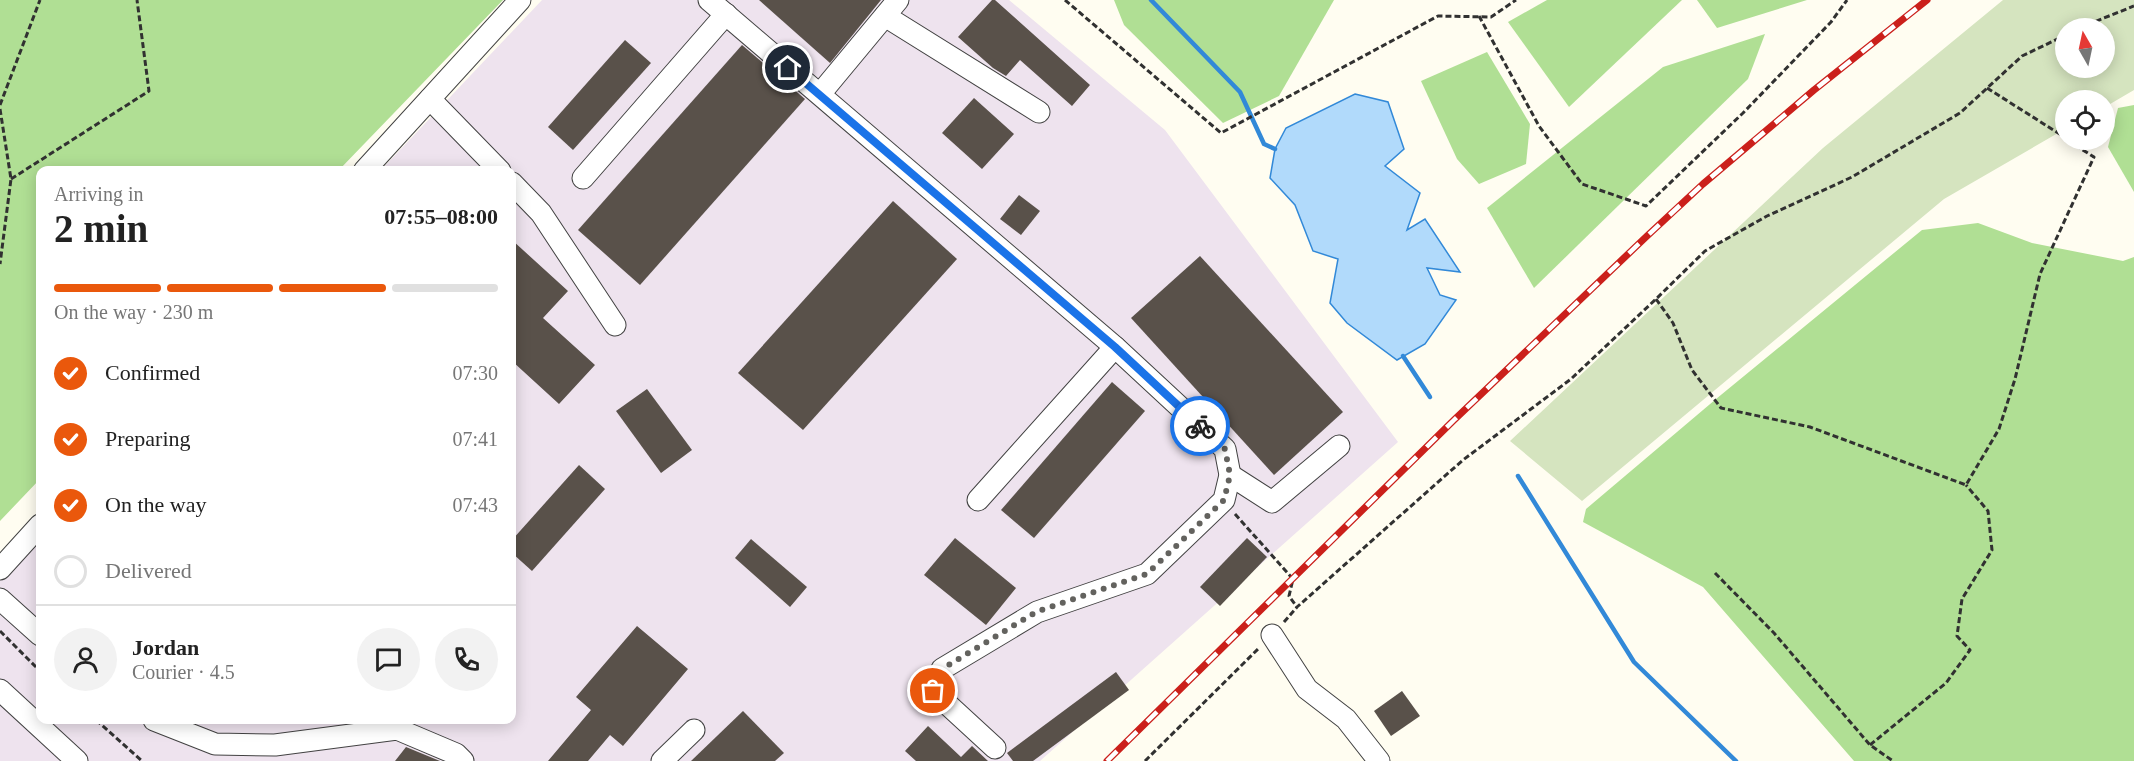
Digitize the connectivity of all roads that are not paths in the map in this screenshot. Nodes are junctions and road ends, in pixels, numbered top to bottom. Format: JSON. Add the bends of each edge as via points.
{"nodes":[{"id":1,"x":520,"y":0,"type":"edge"},
{"id":2,"x":709,"y":0,"type":"edge"},
{"id":3,"x":892,"y":8,"type":"edge"},
{"id":4,"x":726,"y":14,"type":"junction"},
{"id":5,"x":820,"y":94,"type":"junction"},
{"id":6,"x":430,"y":99,"type":"junction"},
{"id":7,"x":1039,"y":112,"type":"dead end"},
{"id":8,"x":369,"y":166,"type":"edge"},
{"id":9,"x":495,"y":166,"type":"edge"},
{"id":10,"x":583,"y":178,"type":"dead end"},
{"id":11,"x":516,"y":187,"type":"edge"},
{"id":12,"x":615,"y":325,"type":"dead end"},
{"id":13,"x":1115,"y":347,"type":"junction"},
{"id":14,"x":1339,"y":446,"type":"dead end"},
{"id":15,"x":1230,"y":475,"type":"junction"},
{"id":16,"x":978,"y":500,"type":"dead end"},
{"id":17,"x":36,"y":529,"type":"edge"},
{"id":18,"x":0,"y":569,"type":"edge"},
{"id":19,"x":0,"y":599,"type":"edge"},
{"id":20,"x":36,"y":631,"type":"edge"},
{"id":21,"x":1272,"y":636,"type":"road end"},
{"id":22,"x":0,"y":690,"type":"edge"},
{"id":23,"x":36,"y":723,"type":"edge"},
{"id":24,"x":37,"y":724,"type":"edge"},
{"id":25,"x":164,"y":724,"type":"edge"},
{"id":26,"x":694,"y":730,"type":"dead end"},
{"id":27,"x":995,"y":748,"type":"dead end"},
{"id":28,"x":77,"y":761,"type":"edge"},
{"id":29,"x":464,"y":761,"type":"edge"},
{"id":30,"x":662,"y":761,"type":"edge"},
{"id":31,"x":1378,"y":761,"type":"edge"}],
"edges":[{"from":1,"to":6,"type":"street"},
{"from":2,"to":4,"type":"street"},
{"from":3,"to":5,"type":"street"},
{"from":3,"to":7,"type":"street"},
{"from":4,"to":5,"type":"street"},
{"from":4,"to":10,"type":"street"},
{"from":5,"to":13,"type":"street"},
{"from":6,"to":8,"type":"street"},
{"from":6,"to":9,"type":"street"},
{"from":11,"to":12,"type":"street","via":[[541,213]]},
{"from":13,"to":15,"type":"street","via":[[1225,449]]},
{"from":13,"to":16,"type":"street"},
{"from":14,"to":15,"type":"street","via":[[1272,502]]},
{"from":15,"to":27,"type":"street","via":[[1224,500],[1147,574],[1036,612],[942,669],[933,691]]},
{"from":17,"to":18,"type":"street"},
{"from":19,"to":20,"type":"street"},
{"from":21,"to":31,"type":"street","via":[[1307,689],[1346,719]]},
{"from":22,"to":23,"type":"street"},
{"from":24,"to":28,"type":"street"},
{"from":25,"to":29,"type":"street","via":[[215,744],[275,745],[397,729]]},
{"from":26,"to":30,"type":"street"}]}
